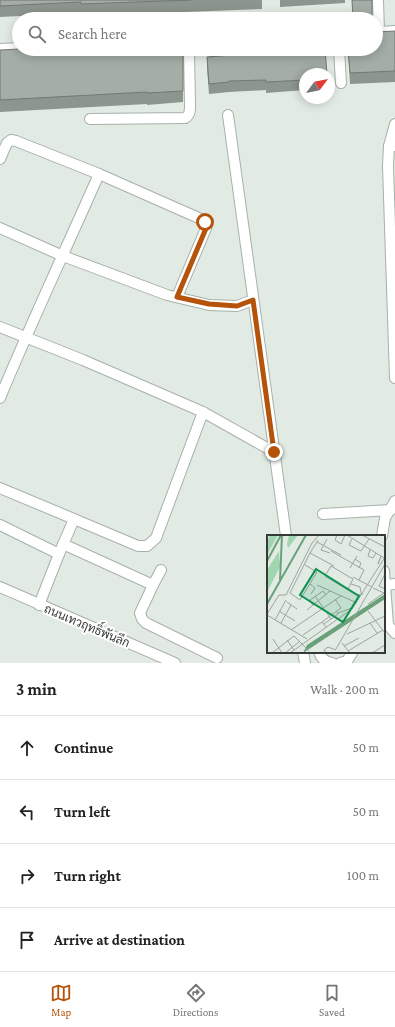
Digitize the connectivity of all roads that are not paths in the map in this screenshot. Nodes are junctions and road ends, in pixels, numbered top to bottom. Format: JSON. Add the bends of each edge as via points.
{"nodes":[{"id":1,"x":378,"y":0,"type":"edge"},
{"id":2,"x":378,"y":12,"type":"edge"},
{"id":3,"x":395,"y":31,"type":"edge"},
{"id":4,"x":383,"y":32,"type":"edge"},
{"id":5,"x":12,"y":48,"type":"edge"},
{"id":6,"x":0,"y":49,"type":"edge"},
{"id":7,"x":189,"y":56,"type":"edge"},
{"id":8,"x":339,"y":56,"type":"edge"},
{"id":9,"x":341,"y":83,"type":"dead end"},
{"id":10,"x":228,"y":115,"type":"dead end"},
{"id":11,"x":90,"y":119,"type":"dead end"},
{"id":12,"x":395,"y":124,"type":"edge"},
{"id":13,"x":392,"y":146,"type":"edge"},
{"id":14,"x":0,"y":159,"type":"edge"},
{"id":15,"x":99,"y":174,"type":"junction"},
{"id":16,"x":0,"y":228,"type":"edge"},
{"id":17,"x":63,"y":256,"type":"junction"},
{"id":18,"x":177,"y":297,"type":"junction"},
{"id":19,"x":253,"y":300,"type":"junction"},
{"id":20,"x":0,"y":327,"type":"edge"},
{"id":21,"x":25,"y":337,"type":"junction"},
{"id":22,"x":395,"y":378,"type":"edge"},
{"id":23,"x":0,"y":398,"type":"edge"},
{"id":24,"x":203,"y":412,"type":"junction"},
{"id":25,"x":274,"y":452,"type":"junction"},
{"id":26,"x":0,"y":488,"type":"edge"},
{"id":27,"x":393,"y":505,"type":"edge"},
{"id":28,"x":322,"y":514,"type":"dead end"},
{"id":29,"x":74,"y":519,"type":"junction"},
{"id":30,"x":0,"y":525,"type":"edge"},
{"id":31,"x":286,"y":535,"type":"edge"},
{"id":32,"x":382,"y":535,"type":"edge"},
{"id":33,"x":63,"y":544,"type":"junction"},
{"id":34,"x":59,"y":554,"type":"junction"},
{"id":35,"x":161,"y":570,"type":"dead end"},
{"id":36,"x":385,"y":573,"type":"edge"},
{"id":37,"x":390,"y":584,"type":"edge"},
{"id":38,"x":153,"y":585,"type":"junction"},
{"id":39,"x":0,"y":588,"type":"edge"},
{"id":40,"x":39,"y":605,"type":"junction"},
{"id":41,"x":388,"y":605,"type":"edge"},
{"id":42,"x":395,"y":633,"type":"edge"},
{"id":43,"x":303,"y":653,"type":"edge"},
{"id":44,"x":319,"y":653,"type":"edge"},
{"id":45,"x":352,"y":653,"type":"dead end"},
{"id":46,"x":217,"y":658,"type":"dead end"},
{"id":47,"x":175,"y":663,"type":"edge"},
{"id":48,"x":305,"y":663,"type":"edge"},
{"id":49,"x":332,"y":663,"type":"edge"},
{"id":50,"x":340,"y":663,"type":"edge"}],
"edges":[{"from":1,"to":2,"type":"street"},
{"from":3,"to":4,"type":"street"},
{"from":5,"to":6,"type":"street"},
{"from":7,"to":11,"type":"street","via":[[190,113],[185,118]]},
{"from":8,"to":9,"type":"street"},
{"from":10,"to":19,"type":"street"},
{"from":12,"to":13,"type":"street"},
{"from":13,"to":22,"type":"street","via":[[388,166]]},
{"from":14,"to":15,"type":"street","via":[[11,140]]},
{"from":15,"to":17,"type":"street"},
{"from":15,"to":18,"type":"street","via":[[205,222],[207,226]]},
{"from":16,"to":17,"type":"street"},
{"from":17,"to":18,"type":"street"},
{"from":17,"to":21,"type":"street"},
{"from":18,"to":19,"type":"street","via":[[209,304],[237,306]]},
{"from":19,"to":25,"type":"street"},
{"from":20,"to":21,"type":"street"},
{"from":21,"to":23,"type":"street"},
{"from":21,"to":24,"type":"street"},
{"from":24,"to":25,"type":"street"},
{"from":24,"to":29,"type":"street","via":[[156,538],[147,546],[138,546]]},
{"from":25,"to":31,"type":"street"},
{"from":26,"to":29,"type":"street"},
{"from":27,"to":28,"type":"street"},
{"from":27,"to":32,"type":"street","via":[[385,518]]},
{"from":29,"to":33,"type":"street"},
{"from":30,"to":34,"type":"street"},
{"from":33,"to":34,"type":"street"},
{"from":33,"to":38,"type":"street"},
{"from":34,"to":40,"type":"street"},
{"from":35,"to":38,"type":"street"},
{"from":36,"to":37,"type":"street"},
{"from":37,"to":41,"type":"street"},
{"from":38,"to":46,"type":"street","via":[[140,613],[142,619]]},
{"from":39,"to":40,"type":"street","name":"ถนนเทวฤทธิ์พันลึก"},
{"from":40,"to":47,"type":"street","name":"ถนนเทวฤทธิ์พันลึก"},
{"from":41,"to":42,"type":"street","via":[[388,625]]},
{"from":43,"to":48,"type":"street"},
{"from":44,"to":49,"type":"street","via":[[326,662]]},
{"from":45,"to":50,"type":"street","via":[[348,661]]}]}
